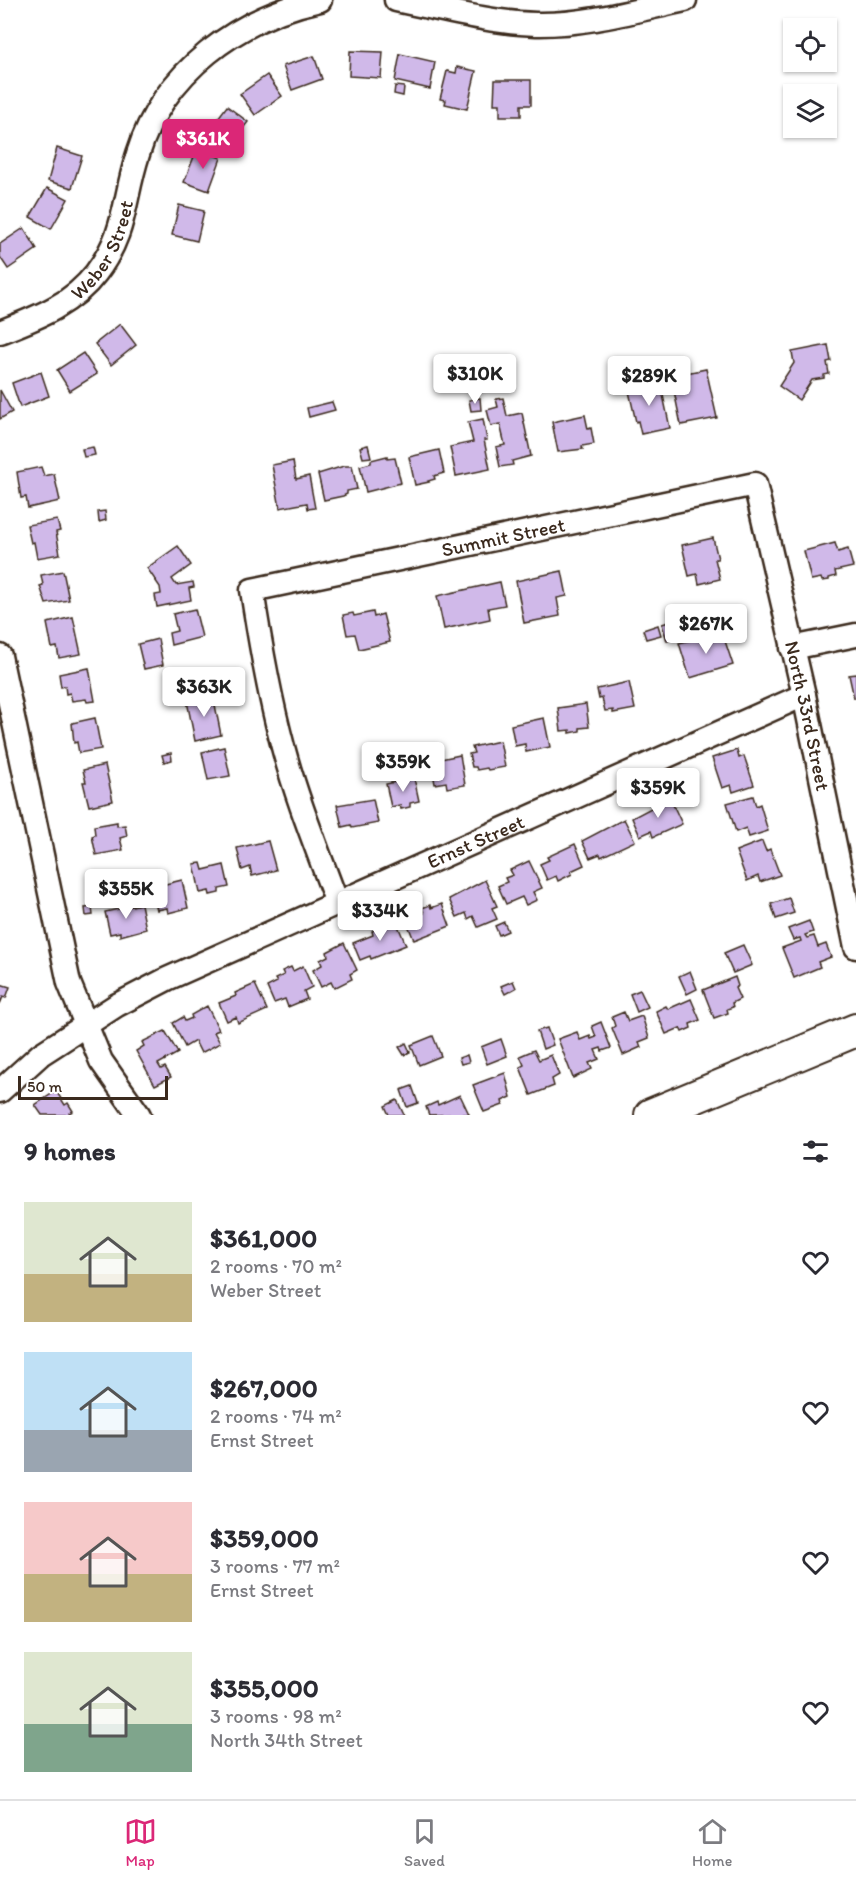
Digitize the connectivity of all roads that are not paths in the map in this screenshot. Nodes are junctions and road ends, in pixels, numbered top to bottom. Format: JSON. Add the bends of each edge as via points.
{"nodes":[{"id":1,"x":320,"y":0,"type":"edge"},
{"id":2,"x":396,"y":0,"type":"edge"},
{"id":3,"x":685,"y":0,"type":"edge"},
{"id":4,"x":662,"y":2,"type":"edge"},
{"id":5,"x":0,"y":332,"type":"edge"},
{"id":6,"x":755,"y":484,"type":"joint"},
{"id":7,"x":856,"y":635,"type":"edge"},
{"id":8,"x":792,"y":648,"type":"junction"},
{"id":9,"x":0,"y":656,"type":"edge"},
{"id":10,"x":804,"y":695,"type":"junction"},
{"id":11,"x":337,"y":903,"type":"junction"},
{"id":12,"x":856,"y":947,"type":"edge"},
{"id":13,"x":86,"y":1025,"type":"junction"},
{"id":14,"x":856,"y":1030,"type":"edge"},
{"id":15,"x":0,"y":1091,"type":"edge"},
{"id":16,"x":140,"y":1115,"type":"edge"},
{"id":17,"x":651,"y":1115,"type":"edge"}],
"edges":[{"from":1,"to":5,"type":"street","name":"Weber Street","via":[[251,23],[199,59],[166,97],[147,129],[119,233],[95,275],[68,300],[45,314]]},
{"from":2,"to":4,"type":"street","via":[[534,24],[583,21]]},
{"from":3,"to":4,"type":"street"},
{"from":6,"to":8,"type":"street","name":"North 33rd Street"},
{"from":6,"to":11,"type":"street","name":"Summit Street","via":[[252,590],[266,678],[283,748]]},
{"from":7,"to":8,"type":"street"},
{"from":8,"to":10,"type":"street","name":"North 33rd Street"},
{"from":9,"to":13,"type":"street","via":[[69,982]]},
{"from":10,"to":11,"type":"street","name":"Ernst Street"},
{"from":10,"to":12,"type":"street","name":"North 33rd Street"},
{"from":11,"to":13,"type":"street","name":"Ernst Street","via":[[167,979]]},
{"from":13,"to":15,"type":"street","name":"Ernst Street","via":[[41,1054]]},
{"from":13,"to":16,"type":"street","via":[[101,1061]]},
{"from":14,"to":17,"type":"main road"}]}
